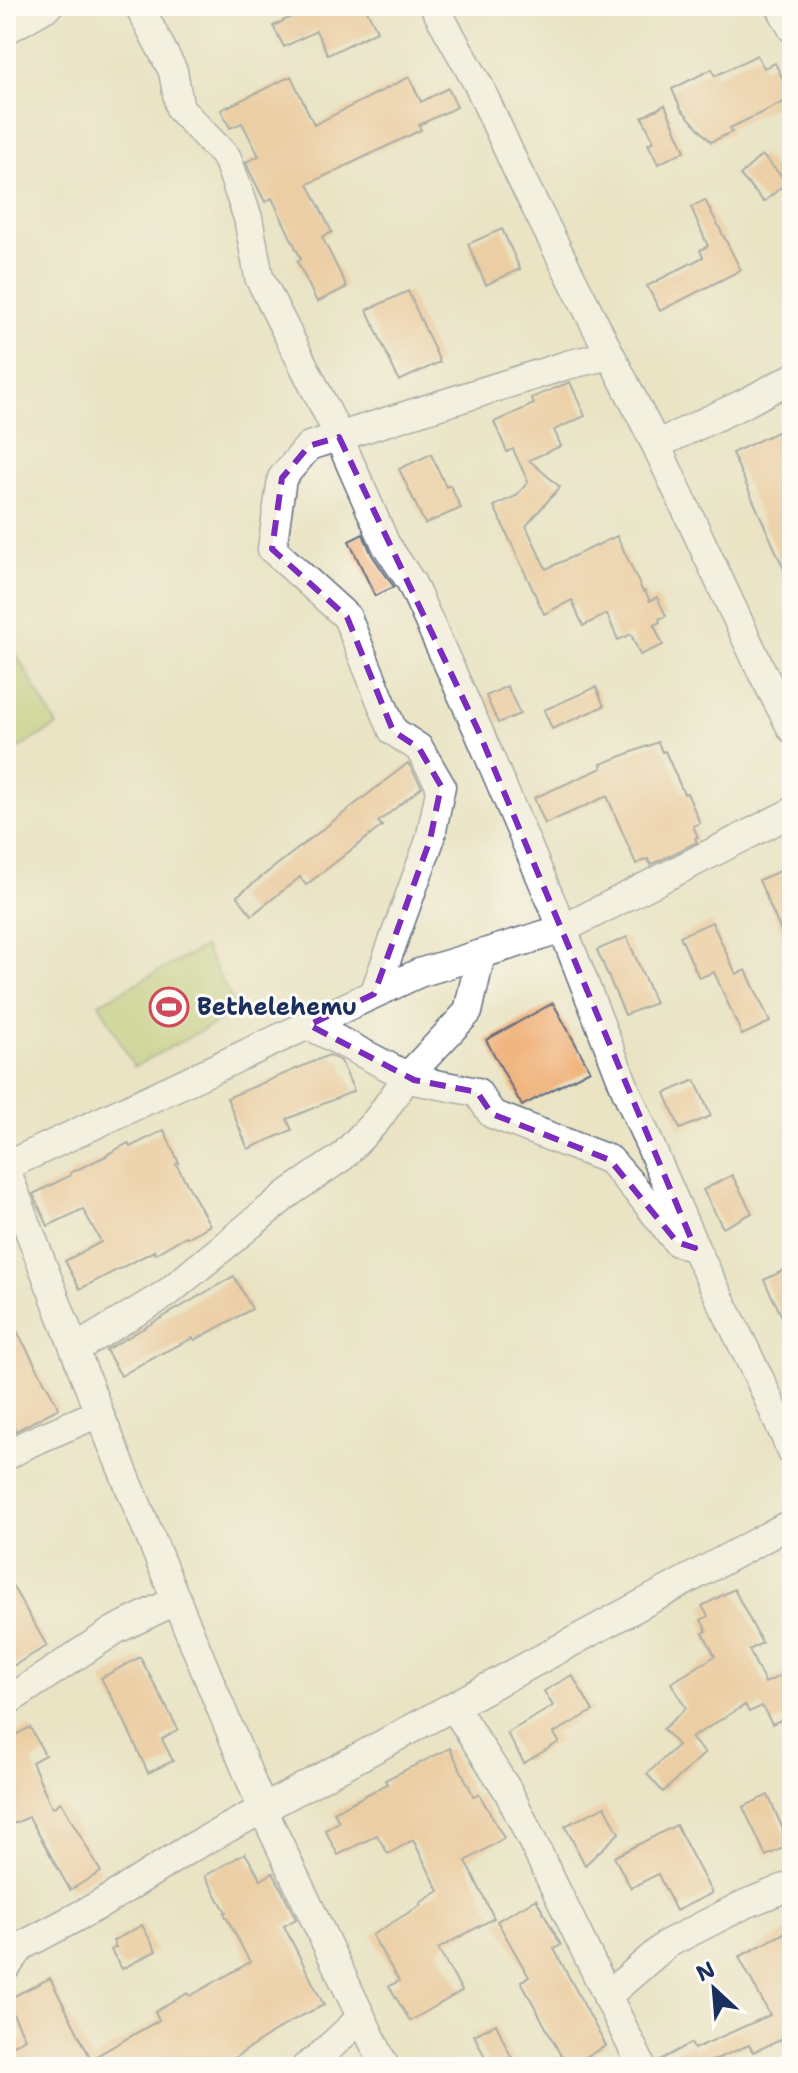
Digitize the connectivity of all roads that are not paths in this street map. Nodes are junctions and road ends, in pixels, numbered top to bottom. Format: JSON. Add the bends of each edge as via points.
{"nodes":[{"id":1,"x":48,"y":6,"type":"edge"},
{"id":2,"x":139,"y":6,"type":"edge"},
{"id":3,"x":434,"y":6,"type":"edge"},
{"id":4,"x":780,"y":6,"type":"edge"},
{"id":5,"x":792,"y":28,"type":"edge"},
{"id":6,"x":6,"y":30,"type":"edge"},
{"id":7,"x":610,"y":355,"type":"junction"},
{"id":8,"x":792,"y":378,"type":"edge"},
{"id":9,"x":339,"y":437,"type":"junction"},
{"id":10,"x":656,"y":445,"type":"junction"},
{"id":11,"x":790,"y":722,"type":"edge"},
{"id":12,"x":792,"y":812,"type":"edge"},
{"id":13,"x":563,"y":929,"type":"junction"},
{"id":14,"x":481,"y":954,"type":"junction"},
{"id":15,"x":374,"y":994,"type":"junction"},
{"id":16,"x":309,"y":1025,"type":"junction"},
{"id":17,"x":408,"y":1076,"type":"junction"},
{"id":18,"x":6,"y":1168,"type":"edge"},
{"id":19,"x":695,"y":1248,"type":"junction"},
{"id":20,"x":75,"y":1349,"type":"junction"},
{"id":21,"x":99,"y":1413,"type":"junction"},
{"id":22,"x":792,"y":1452,"type":"edge"},
{"id":23,"x":6,"y":1456,"type":"edge"},
{"id":24,"x":792,"y":1523,"type":"edge"},
{"id":25,"x":177,"y":1600,"type":"junction"},
{"id":26,"x":6,"y":1702,"type":"edge"},
{"id":27,"x":454,"y":1707,"type":"junction"},
{"id":28,"x":263,"y":1810,"type":"junction"},
{"id":29,"x":792,"y":1885,"type":"edge"},
{"id":30,"x":6,"y":1967,"type":"edge"},
{"id":31,"x":607,"y":1996,"type":"junction"},
{"id":32,"x":361,"y":2018,"type":"junction"},
{"id":33,"x":306,"y":2067,"type":"edge"},
{"id":34,"x":385,"y":2067,"type":"edge"},
{"id":35,"x":642,"y":2067,"type":"edge"}],
"edges":[{"from":1,"to":6,"type":"street"},
{"from":2,"to":9,"type":"street","via":[[173,71],[180,109],[227,158],[248,218],[259,277]]},
{"from":3,"to":7,"type":"street","via":[[479,86]]},
{"from":4,"to":5,"type":"street"},
{"from":7,"to":9,"type":"street"},
{"from":7,"to":10,"type":"street"},
{"from":8,"to":10,"type":"street"},
{"from":9,"to":13,"type":"street","via":[[386,545],[411,582]]},
{"from":9,"to":15,"type":"street","via":[[309,446],[282,478],[272,549],[347,617],[393,731],[419,748],[441,786],[430,840]]},
{"from":10,"to":11,"type":"street"},
{"from":12,"to":13,"type":"street"},
{"from":13,"to":14,"type":"street"},
{"from":13,"to":19,"type":"street"},
{"from":14,"to":15,"type":"street"},
{"from":14,"to":17,"type":"street","via":[[468,1012]]},
{"from":15,"to":16,"type":"street"},
{"from":16,"to":17,"type":"street"},
{"from":16,"to":18,"type":"street"},
{"from":17,"to":19,"type":"street","via":[[477,1092],[492,1114],[610,1160],[677,1242]]},
{"from":17,"to":20,"type":"street","via":[[342,1157],[289,1193],[166,1294]]},
{"from":18,"to":20,"type":"street"},
{"from":19,"to":22,"type":"street"},
{"from":20,"to":21,"type":"street"},
{"from":21,"to":23,"type":"street"},
{"from":21,"to":25,"type":"street"},
{"from":24,"to":27,"type":"street"},
{"from":25,"to":26,"type":"street","via":[[115,1630]]},
{"from":25,"to":28,"type":"street"},
{"from":27,"to":28,"type":"street"},
{"from":27,"to":31,"type":"street","via":[[508,1791]]},
{"from":28,"to":30,"type":"street","via":[[22,1946]]},
{"from":28,"to":32,"type":"street"},
{"from":29,"to":31,"type":"street","via":[[667,1944]]},
{"from":31,"to":35,"type":"street"},
{"from":32,"to":33,"type":"street"},
{"from":32,"to":34,"type":"street"}]}
